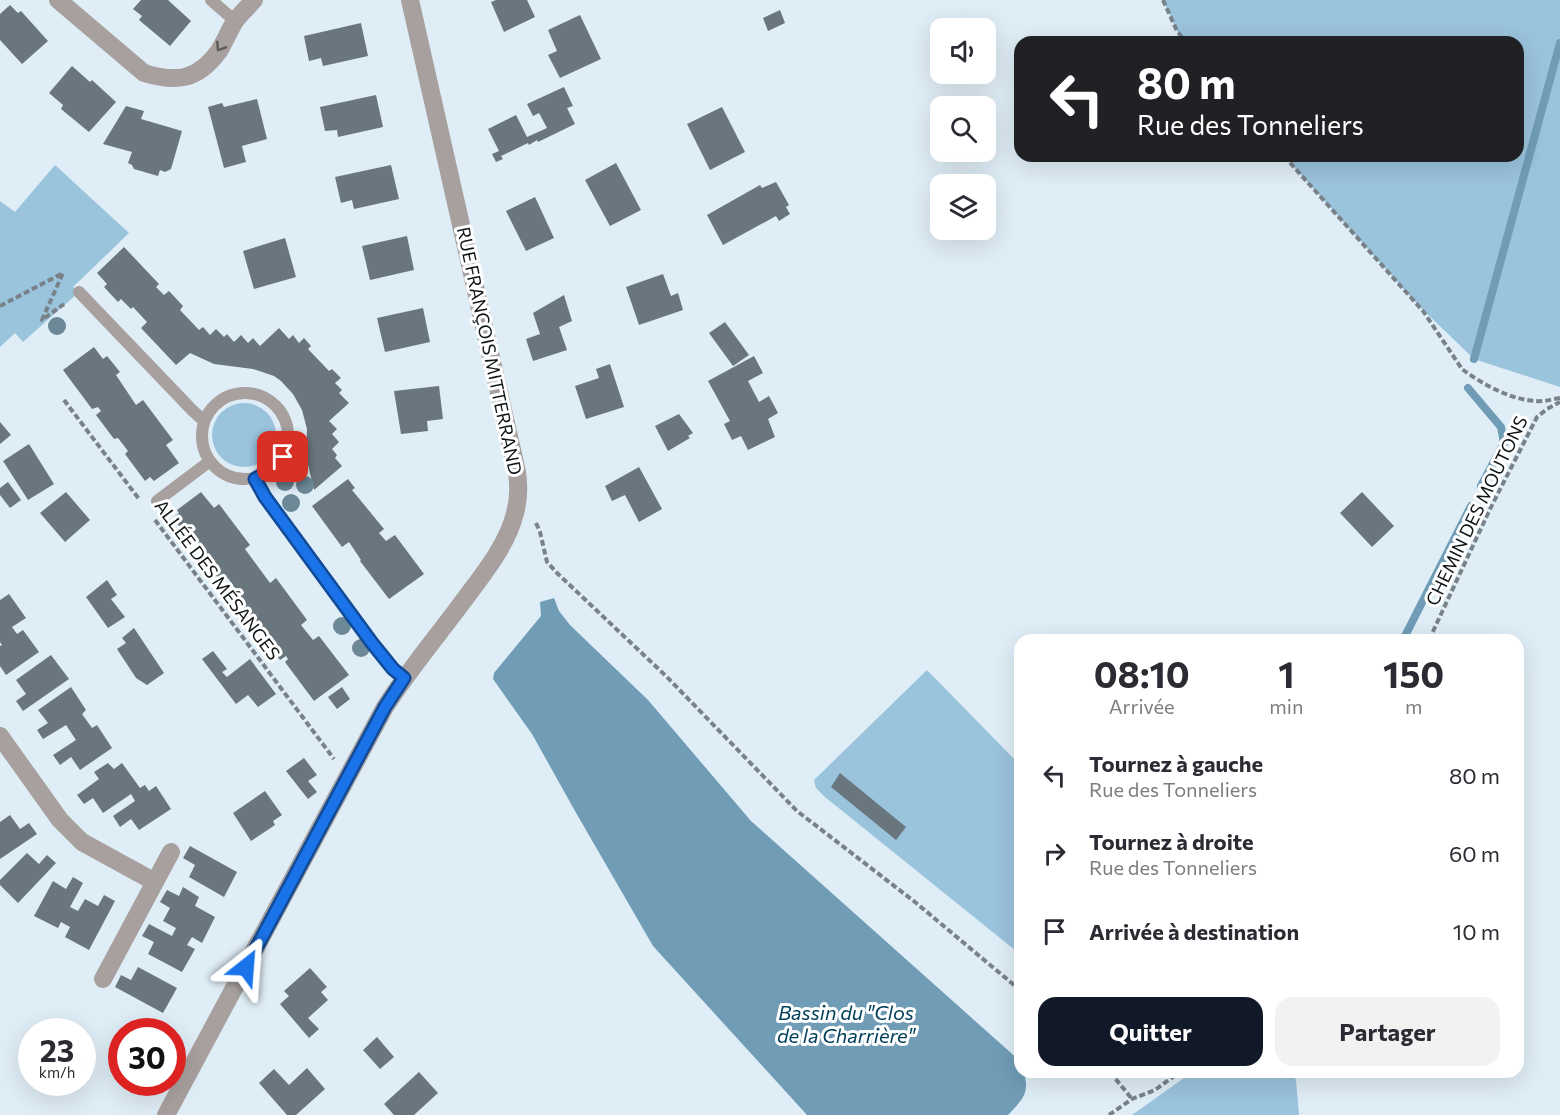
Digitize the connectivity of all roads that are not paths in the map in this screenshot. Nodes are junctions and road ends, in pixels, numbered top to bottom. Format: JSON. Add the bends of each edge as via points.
{"nodes":[{"id":1,"x":58,"y":0,"type":"edge"},
{"id":2,"x":211,"y":0,"type":"edge"},
{"id":3,"x":254,"y":0,"type":"edge"},
{"id":4,"x":410,"y":0,"type":"edge"},
{"id":5,"x":235,"y":21,"type":"junction"},
{"id":6,"x":79,"y":292,"type":"road end"},
{"id":7,"x":204,"y":421,"type":"junction"},
{"id":8,"x":210,"y":461,"type":"junction"},
{"id":9,"x":255,"y":479,"type":"junction"},
{"id":10,"x":157,"y":501,"type":"dead end"},
{"id":11,"x":404,"y":678,"type":"junction"},
{"id":12,"x":0,"y":736,"type":"edge"},
{"id":13,"x":171,"y":852,"type":"dead end"},
{"id":14,"x":155,"y":882,"type":"junction"},
{"id":15,"x":103,"y":979,"type":"dead end"},
{"id":16,"x":166,"y":1115,"type":"edge"}],
"edges":[{"from":5,"to":1,"type":"street","one_way":true,"via":[[219,50],[198,73],[162,78],[144,73]]},
{"from":2,"to":5,"type":"lane"},
{"from":3,"to":5,"type":"street"},
{"from":4,"to":11,"type":"street","name":"RUE FRANÇOIS MITTERRAND","via":[[506,417],[519,491],[515,515],[496,555]]},
{"from":6,"to":7,"type":"lane"},
{"from":7,"to":8,"type":"lane","via":[[203,449]]},
{"from":7,"to":9,"type":"lane","via":[[211,408],[235,393],[249,392],[275,404],[286,422],[288,443],[274,468]]},
{"from":8,"to":9,"type":"lane","via":[[233,478]]},
{"from":8,"to":10,"type":"lane"},
{"from":9,"to":11,"type":"lane","via":[[372,643]]},
{"from":11,"to":16,"type":"street","name":"RUE FRANÇOIS MITTERRAND"},
{"from":12,"to":14,"type":"street","via":[[60,820],[82,842]]},
{"from":13,"to":14,"type":"street"},
{"from":14,"to":15,"type":"street"}]}
